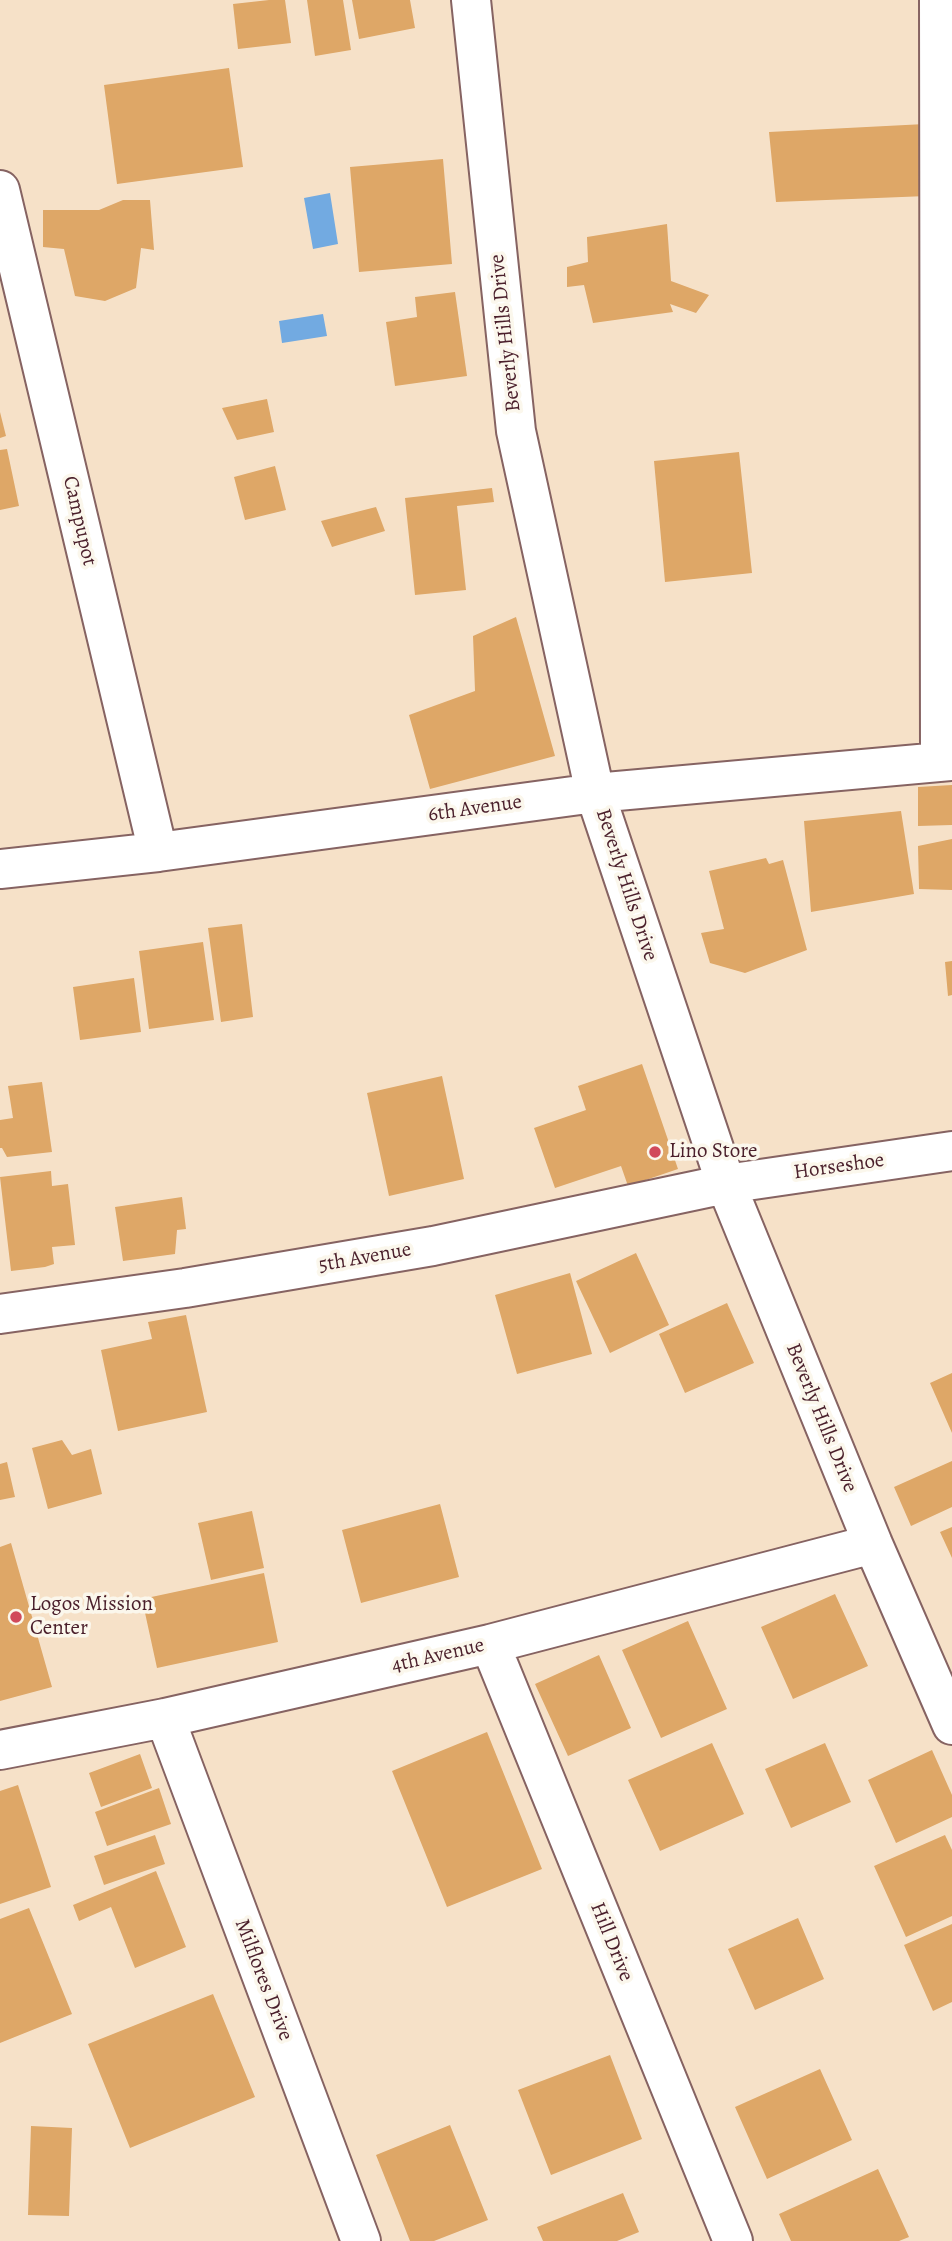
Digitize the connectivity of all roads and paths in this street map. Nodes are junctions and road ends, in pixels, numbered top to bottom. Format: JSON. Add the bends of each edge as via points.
{"nodes":[{"id":1,"x":471,"y":0,"type":"edge"},
{"id":2,"x":939,"y":0,"type":"edge"},
{"id":3,"x":0,"y":190,"type":"edge"},
{"id":4,"x":946,"y":762,"type":"edge"},
{"id":5,"x":596,"y":793,"type":"junction"},
{"id":6,"x":158,"y":852,"type":"junction"},
{"id":7,"x":0,"y":869,"type":"edge"},
{"id":8,"x":952,"y":1151,"type":"edge"},
{"id":9,"x":726,"y":1184,"type":"junction"},
{"id":10,"x":0,"y":1314,"type":"edge"},
{"id":11,"x":873,"y":1544,"type":"junction"},
{"id":12,"x":490,"y":1644,"type":"junction"},
{"id":13,"x":165,"y":1718,"type":"junction"},
{"id":14,"x":952,"y":1725,"type":"edge"},
{"id":15,"x":0,"y":1750,"type":"edge"},
{"id":16,"x":361,"y":2241,"type":"edge"},
{"id":17,"x":733,"y":2241,"type":"edge"}],
"edges":[{"from":1,"to":5,"type":"street","name":"Beverly Hills Drive","via":[[516,431]]},
{"from":2,"to":4,"type":"street"},
{"from":3,"to":6,"type":"street","name":"Campupot"},
{"from":4,"to":5,"type":"street","name":"6th Avenue"},
{"from":5,"to":6,"type":"street","name":"6th Avenue"},
{"from":5,"to":9,"type":"street","name":"Beverly Hills Drive"},
{"from":6,"to":7,"type":"street","name":"6th Avenue"},
{"from":8,"to":9,"type":"street","name":"Horseshoe"},
{"from":9,"to":10,"type":"street","name":"5th Avenue","via":[[433,1247]]},
{"from":9,"to":11,"type":"street","name":"Beverly Hills Drive"},
{"from":11,"to":12,"type":"street","name":"4th Avenue"},
{"from":11,"to":14,"type":"street","name":"Beverly Hills Drive"},
{"from":12,"to":13,"type":"street","name":"4th Avenue"},
{"from":12,"to":17,"type":"street","name":"Hill Drive"},
{"from":13,"to":15,"type":"street","name":"4th Avenue"},
{"from":13,"to":16,"type":"street","name":"Milflores Drive"}]}
